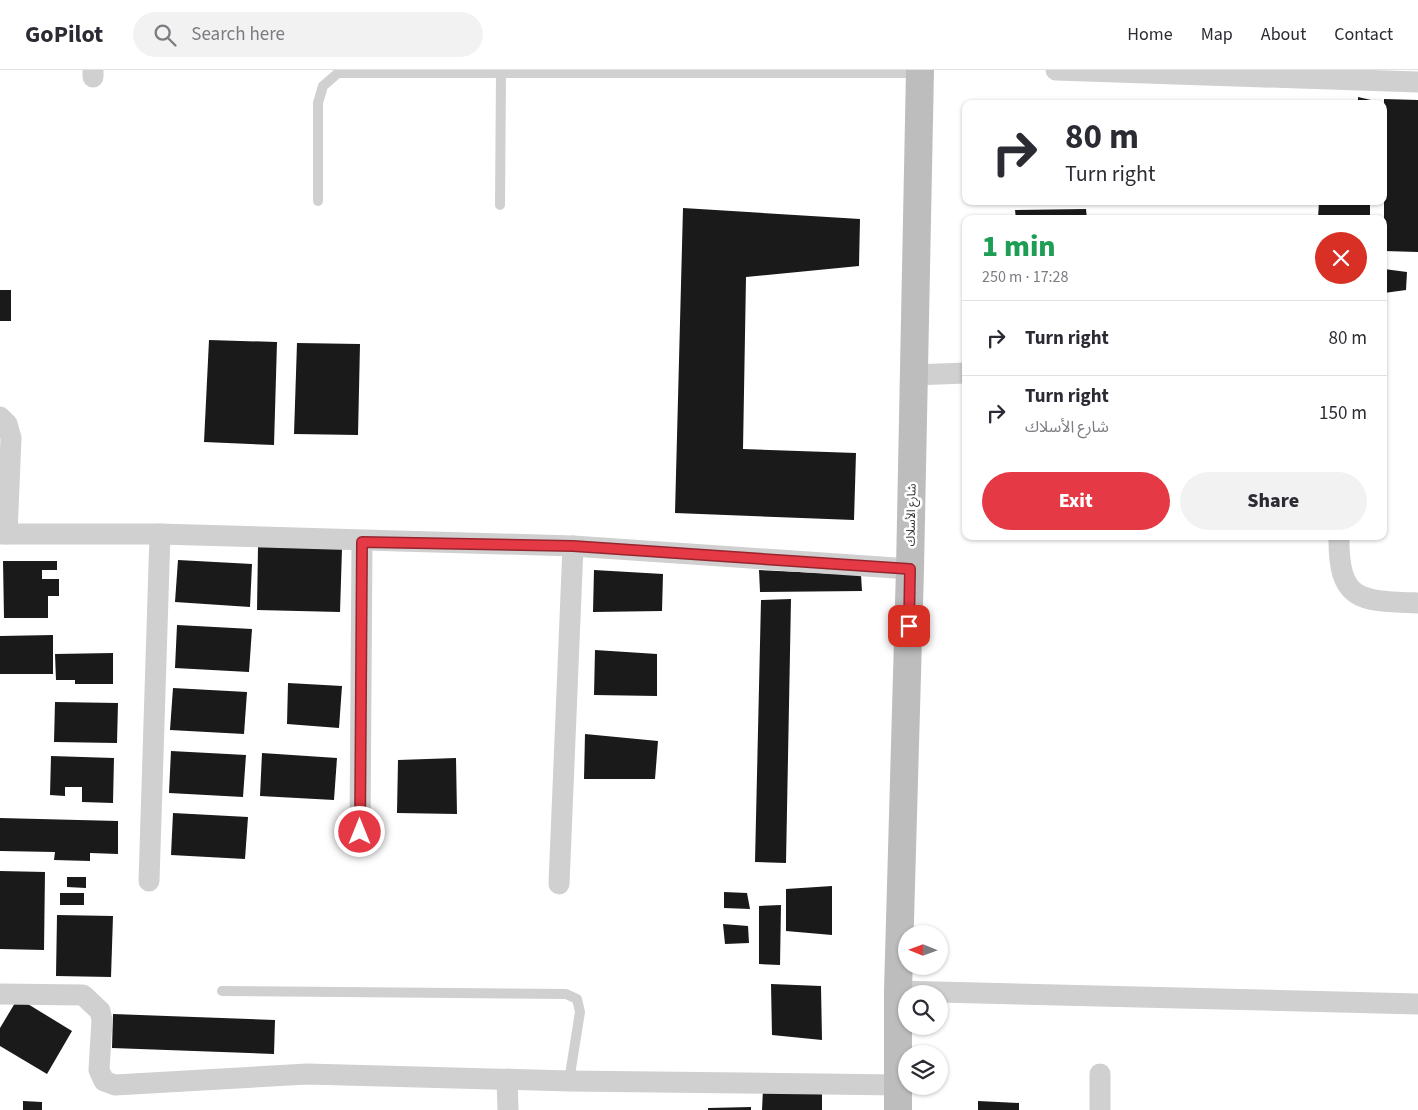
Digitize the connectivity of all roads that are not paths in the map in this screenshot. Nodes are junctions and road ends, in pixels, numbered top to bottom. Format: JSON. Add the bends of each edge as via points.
{"nodes":[{"id":1,"x":1056,"y":70,"type":"edge"},
{"id":2,"x":920,"y":72,"type":"edge"},
{"id":3,"x":501,"y":73,"type":"junction"},
{"id":4,"x":1336,"y":75,"type":"edge"},
{"id":5,"x":1418,"y":82,"type":"edge"},
{"id":6,"x":318,"y":201,"type":"dead end"},
{"id":7,"x":500,"y":205,"type":"dead end"},
{"id":8,"x":913,"y":374,"type":"junction"},
{"id":9,"x":962,"y":374,"type":"edge"},
{"id":10,"x":0,"y":417,"type":"edge"},
{"id":11,"x":4,"y":534,"type":"edge"},
{"id":12,"x":160,"y":534,"type":"junction"},
{"id":13,"x":1339,"y":540,"type":"edge"},
{"id":14,"x":362,"y":542,"type":"junction"},
{"id":15,"x":573,"y":546,"type":"junction"},
{"id":16,"x":910,"y":569,"type":"junction"},
{"id":17,"x":1418,"y":603,"type":"edge"},
{"id":18,"x":360,"y":832,"type":"dead end"},
{"id":19,"x":149,"y":881,"type":"dead end"},
{"id":20,"x":559,"y":884,"type":"dead end"},
{"id":21,"x":898,"y":985,"type":"edge"},
{"id":22,"x":222,"y":991,"type":"dead end"},
{"id":23,"x":948,"y":992,"type":"edge"},
{"id":24,"x":0,"y":994,"type":"edge"},
{"id":25,"x":1418,"y":1004,"type":"edge"},
{"id":26,"x":898,"y":1035,"type":"edge"},
{"id":27,"x":1100,"y":1074,"type":"dead end"},
{"id":28,"x":506,"y":1079,"type":"junction"},
{"id":29,"x":569,"y":1081,"type":"junction"},
{"id":30,"x":898,"y":1098,"type":"edge"},
{"id":31,"x":508,"y":1110,"type":"edge"},
{"id":32,"x":1100,"y":1110,"type":"edge"}],
"edges":[{"from":1,"to":4,"type":"street"},
{"from":2,"to":3,"type":"lane"},
{"from":2,"to":8,"type":"street","name":"شارع الأسلاك"},
{"from":3,"to":6,"type":"lane","via":[[338,73],[323,86],[318,103]]},
{"from":3,"to":7,"type":"lane"},
{"from":4,"to":5,"type":"street"},
{"from":8,"to":9,"type":"street"},
{"from":8,"to":16,"type":"street","name":"شارع الأسلاك"},
{"from":10,"to":11,"type":"street","via":[[7,424],[11,438]]},
{"from":11,"to":12,"type":"street"},
{"from":12,"to":14,"type":"street"},
{"from":12,"to":19,"type":"street"},
{"from":13,"to":17,"type":"street","via":[[1341,573],[1349,588],[1363,599]]},
{"from":14,"to":15,"type":"street"},
{"from":14,"to":18,"type":"street"},
{"from":15,"to":16,"type":"street"},
{"from":15,"to":20,"type":"street"},
{"from":16,"to":21,"type":"street","name":"شارع الأسلاك"},
{"from":22,"to":29,"type":"lane","via":[[566,994],[577,999],[580,1012]]},
{"from":23,"to":25,"type":"street"},
{"from":24,"to":28,"type":"street","via":[[83,995],[100,1011],[99,1070],[104,1081],[114,1085],[307,1074]]},
{"from":26,"to":30,"type":"street","name":"شارع الأسلاك"},
{"from":27,"to":32,"type":"street"},
{"from":28,"to":29,"type":"street"},
{"from":28,"to":31,"type":"street"},
{"from":29,"to":30,"type":"street"}]}
